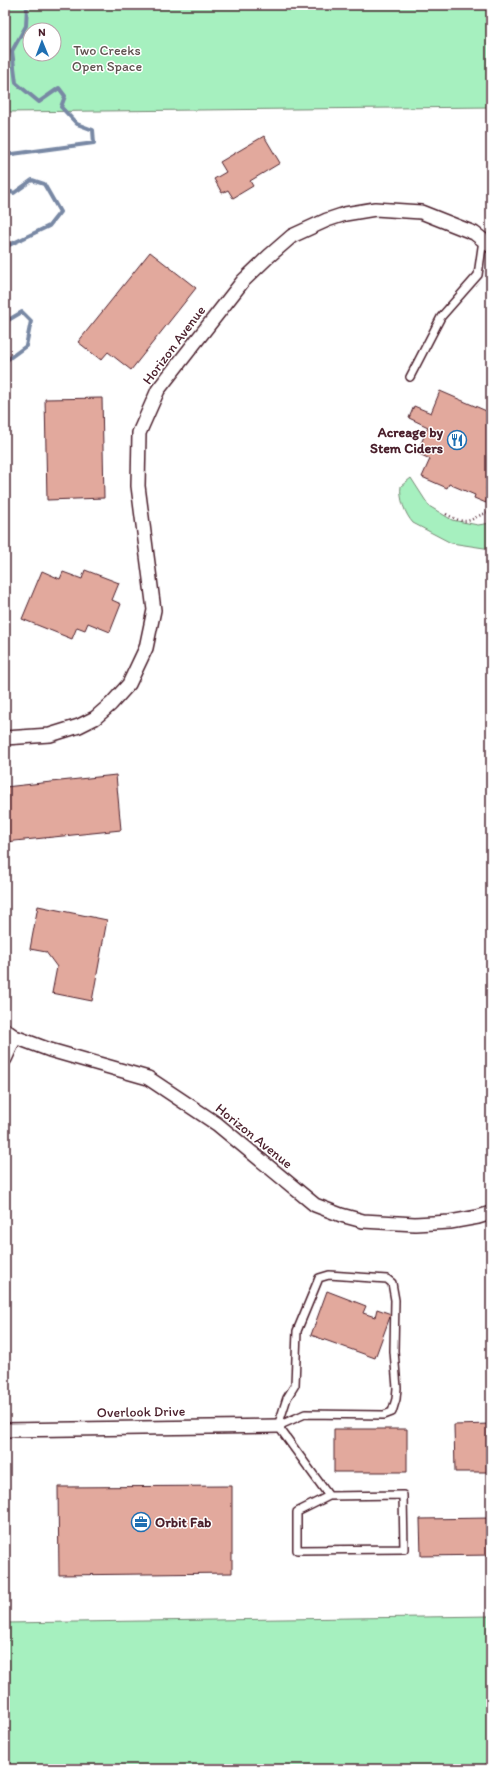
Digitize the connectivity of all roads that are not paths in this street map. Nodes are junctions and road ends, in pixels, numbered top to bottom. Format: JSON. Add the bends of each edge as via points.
{"nodes":[{"id":1,"x":487,"y":243,"type":"edge"},
{"id":2,"x":410,"y":377,"type":"dead end"},
{"id":3,"x":5,"y":738,"type":"edge"},
{"id":4,"x":10,"y":1034,"type":"edge"},
{"id":5,"x":5,"y":1059,"type":"edge"},
{"id":6,"x":491,"y":1213,"type":"edge"},
{"id":7,"x":278,"y":1426,"type":"junction"},
{"id":8,"x":5,"y":1430,"type":"edge"},
{"id":9,"x":329,"y":1496,"type":"junction"}],
"edges":[{"from":1,"to":2,"type":"lane","via":[[478,275],[441,317]]},
{"from":1,"to":3,"type":"street","name":"Horizon Avenue","via":[[474,233],[421,212],[375,209],[345,214],[292,236],[243,281],[158,390],[139,433],[138,486],[154,610],[146,648],[129,684],[100,713],[79,726],[50,735]]},
{"from":4,"to":5,"type":"street"},
{"from":4,"to":6,"type":"street","name":"Horizon Avenue","via":[[50,1050],[148,1078],[217,1124],[315,1205],[340,1215],[364,1221],[415,1224],[450,1222]]},
{"from":7,"to":7,"type":"lane","via":[[294,1385],[297,1331],[319,1278],[329,1276],[387,1279],[392,1283],[396,1300],[394,1351],[397,1388],[392,1412],[384,1415],[305,1414]]},
{"from":7,"to":8,"type":"street","name":"Overlook Drive"},
{"from":7,"to":9,"type":"lane"},
{"from":9,"to":9,"type":"lane","via":[[403,1495],[404,1549],[297,1550],[297,1512]]}]}
